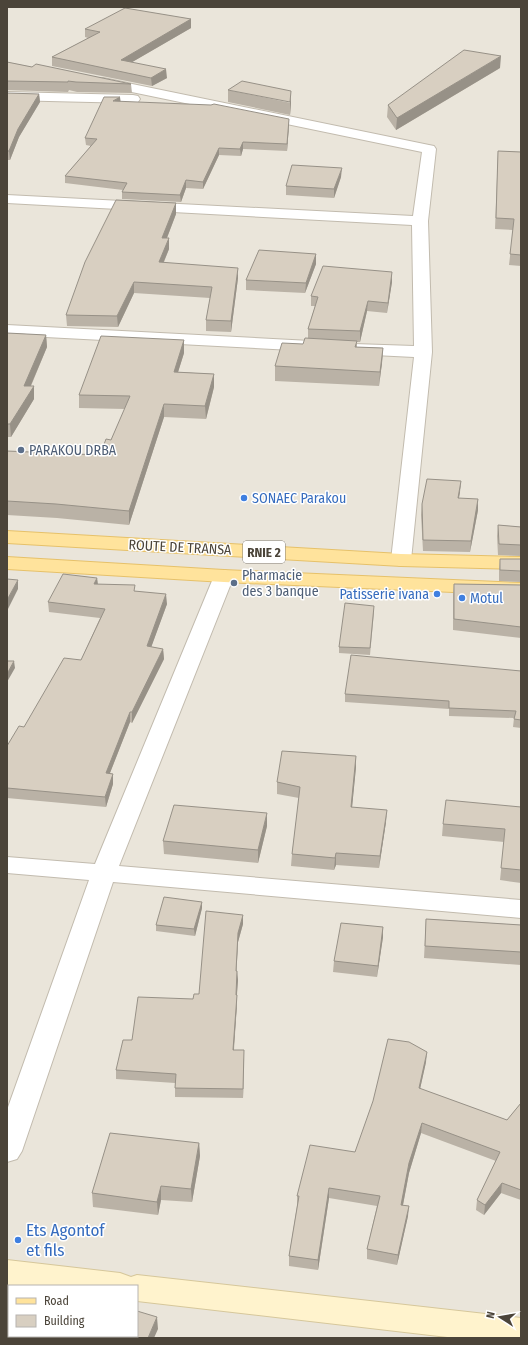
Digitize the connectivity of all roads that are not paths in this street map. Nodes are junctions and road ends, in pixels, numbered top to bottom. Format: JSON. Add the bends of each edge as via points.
{"nodes":[{"id":1,"x":92,"y":80,"type":"edge"},
{"id":2,"x":7,"y":96,"type":"edge"},
{"id":3,"x":192,"y":101,"type":"junction"},
{"id":4,"x":7,"y":199,"type":"edge"},
{"id":5,"x":420,"y":221,"type":"junction"},
{"id":6,"x":7,"y":330,"type":"edge"},
{"id":7,"x":424,"y":352,"type":"junction"},
{"id":8,"x":7,"y":537,"type":"edge"},
{"id":9,"x":401,"y":560,"type":"junction"},
{"id":10,"x":7,"y":563,"type":"edge"},
{"id":11,"x":521,"y":563,"type":"edge"},
{"id":12,"x":224,"y":576,"type":"junction"},
{"id":13,"x":521,"y":589,"type":"edge"},
{"id":14,"x":7,"y":865,"type":"edge"},
{"id":15,"x":104,"y":872,"type":"junction"},
{"id":16,"x":521,"y":908,"type":"edge"},
{"id":17,"x":7,"y":1151,"type":"edge"},
{"id":18,"x":7,"y":1273,"type":"edge"},
{"id":19,"x":111,"y":1285,"type":"edge"},
{"id":20,"x":138,"y":1288,"type":"edge"},
{"id":21,"x":521,"y":1332,"type":"edge"}],
"edges":[{"from":1,"to":3,"type":"street"},
{"from":2,"to":3,"type":"street"},
{"from":3,"to":5,"type":"street","via":[[429,150]]},
{"from":4,"to":5,"type":"street"},
{"from":5,"to":7,"type":"street"},
{"from":6,"to":7,"type":"street"},
{"from":7,"to":9,"type":"street"},
{"from":8,"to":9,"type":"main road","name":"ROUTE DE TRANSA","number":"RNIE 2"},
{"from":9,"to":11,"type":"main road","name":"ROUTE DE TRANSA","number":"RNIE 2"},
{"from":10,"to":12,"type":"main road","name":"ROUTE DE TRANSA","number":"RNIE 2"},
{"from":12,"to":13,"type":"main road","name":"ROUTE DE TRANSA","number":"RNIE 2"},
{"from":12,"to":15,"type":"street"},
{"from":14,"to":15,"type":"street"},
{"from":15,"to":16,"type":"street"},
{"from":15,"to":17,"type":"street"},
{"from":18,"to":19,"type":"street"},
{"from":20,"to":21,"type":"street"}]}
